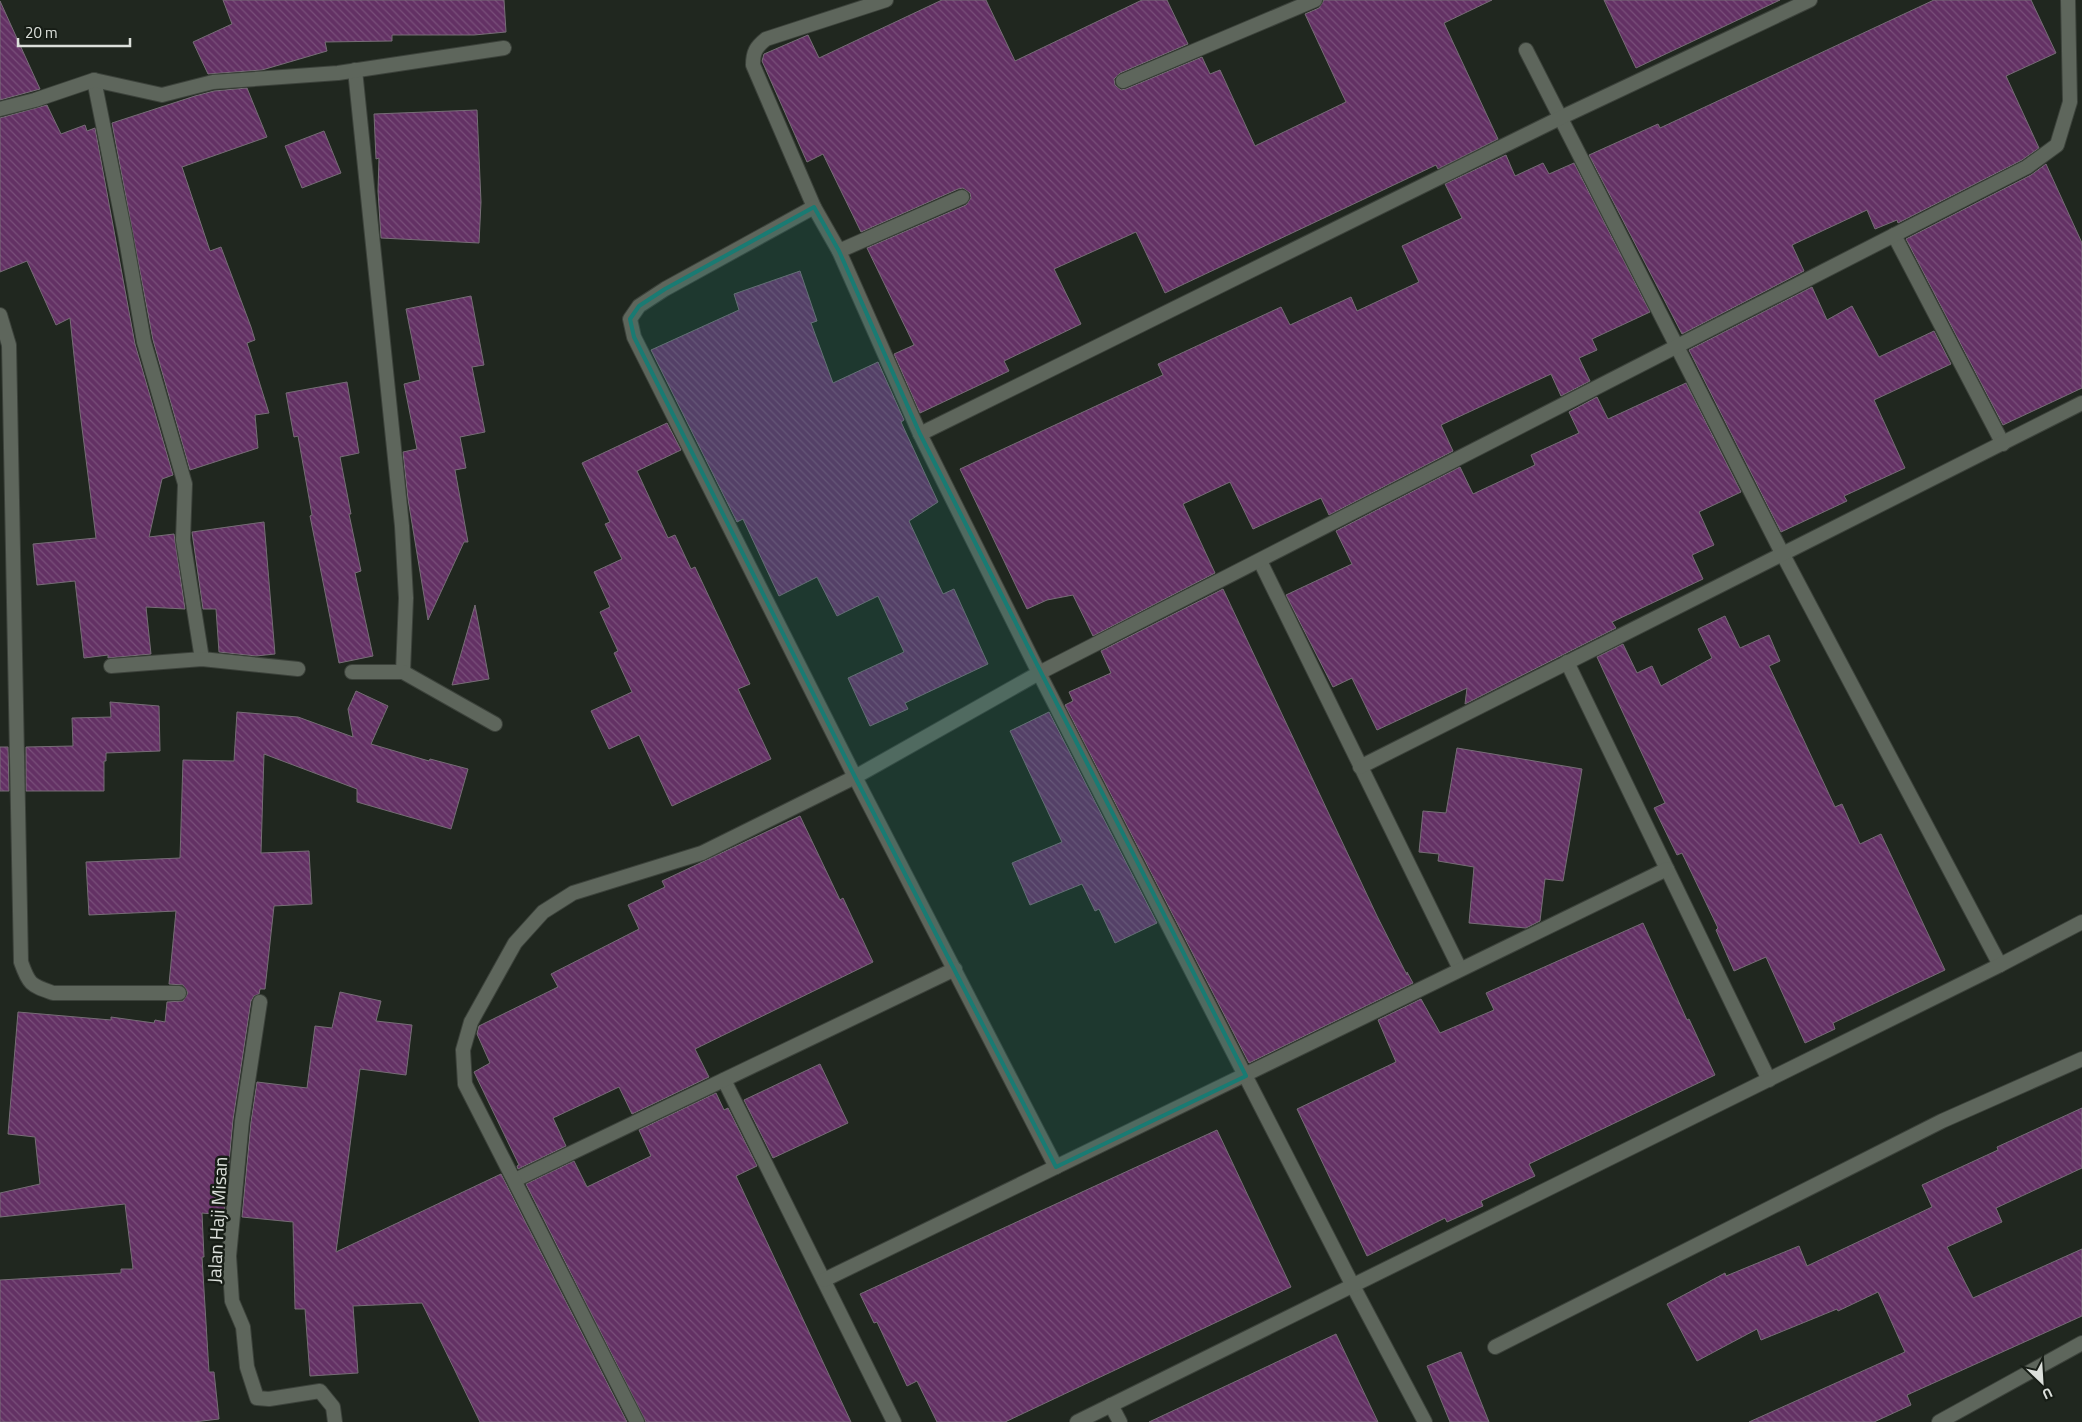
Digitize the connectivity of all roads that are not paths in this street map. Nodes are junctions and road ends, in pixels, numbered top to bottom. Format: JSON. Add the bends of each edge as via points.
{"nodes":[{"id":1,"x":886,"y":0,"type":"edge"},
{"id":2,"x":1315,"y":0,"type":"edge"},
{"id":3,"x":1810,"y":0,"type":"edge"},
{"id":4,"x":2068,"y":0,"type":"edge"},
{"id":5,"x":504,"y":48,"type":"dead end"},
{"id":6,"x":1526,"y":50,"type":"dead end"},
{"id":7,"x":354,"y":70,"type":"junction"},
{"id":8,"x":94,"y":80,"type":"junction"},
{"id":9,"x":1123,"y":81,"type":"dead end"},
{"id":10,"x":0,"y":109,"type":"edge"},
{"id":11,"x":1560,"y":118,"type":"junction"},
{"id":12,"x":962,"y":197,"type":"dead end"},
{"id":13,"x":814,"y":207,"type":"junction"},
{"id":14,"x":1894,"y":235,"type":"junction"},
{"id":15,"x":839,"y":251,"type":"junction"},
{"id":16,"x":0,"y":315,"type":"edge"},
{"id":17,"x":1677,"y":347,"type":"junction"},
{"id":18,"x":2082,"y":403,"type":"edge"},
{"id":19,"x":920,"y":434,"type":"junction"},
{"id":20,"x":2003,"y":444,"type":"junction"},
{"id":21,"x":1782,"y":553,"type":"junction"},
{"id":22,"x":1260,"y":561,"type":"junction"},
{"id":23,"x":202,"y":659,"type":"junction"},
{"id":24,"x":1567,"y":662,"type":"junction"},
{"id":25,"x":111,"y":666,"type":"dead end"},
{"id":26,"x":298,"y":669,"type":"dead end"},
{"id":27,"x":352,"y":672,"type":"dead end"},
{"id":28,"x":403,"y":672,"type":"junction"},
{"id":29,"x":1039,"y":673,"type":"junction"},
{"id":30,"x":495,"y":724,"type":"dead end"},
{"id":31,"x":1360,"y":767,"type":"junction"},
{"id":32,"x":855,"y":777,"type":"junction"},
{"id":33,"x":1667,"y":869,"type":"junction"},
{"id":34,"x":2082,"y":922,"type":"edge"},
{"id":35,"x":2000,"y":965,"type":"junction"},
{"id":36,"x":955,"y":969,"type":"junction"},
{"id":37,"x":1460,"y":969,"type":"junction"},
{"id":38,"x":180,"y":993,"type":"dead end"},
{"id":39,"x":260,"y":1002,"type":"dead end"},
{"id":40,"x":2082,"y":1059,"type":"edge"},
{"id":41,"x":1246,"y":1076,"type":"junction"},
{"id":42,"x":724,"y":1080,"type":"junction"},
{"id":43,"x":1769,"y":1080,"type":"junction"},
{"id":44,"x":1056,"y":1167,"type":"junction"},
{"id":45,"x":515,"y":1180,"type":"junction"},
{"id":46,"x":824,"y":1280,"type":"junction"},
{"id":47,"x":1353,"y":1286,"type":"junction"},
{"id":48,"x":2082,"y":1343,"type":"edge"},
{"id":49,"x":1495,"y":1347,"type":"dead end"},
{"id":50,"x":1111,"y":1405,"type":"junction"},
{"id":51,"x":334,"y":1422,"type":"edge"},
{"id":52,"x":637,"y":1422,"type":"edge"},
{"id":53,"x":894,"y":1422,"type":"edge"},
{"id":54,"x":1077,"y":1422,"type":"edge"},
{"id":55,"x":1120,"y":1422,"type":"edge"},
{"id":56,"x":1425,"y":1422,"type":"edge"},
{"id":57,"x":1939,"y":1422,"type":"edge"}],
"edges":[{"from":1,"to":13,"type":"street","via":[[766,39],[753,54],[753,66]]},
{"from":2,"to":9,"type":"street"},
{"from":3,"to":11,"type":"street"},
{"from":4,"to":14,"type":"street","via":[[2070,102],[2056,145],[2026,167]]},
{"from":5,"to":7,"type":"street"},
{"from":6,"to":11,"type":"street"},
{"from":7,"to":8,"type":"street","via":[[213,82],[162,95]]},
{"from":7,"to":28,"type":"street","via":[[402,526],[406,598]]},
{"from":8,"to":10,"type":"street"},
{"from":8,"to":23,"type":"street","via":[[144,342],[185,484],[183,540]]},
{"from":11,"to":17,"type":"street"},
{"from":11,"to":19,"type":"street"},
{"from":12,"to":15,"type":"street"},
{"from":13,"to":15,"type":"street"},
{"from":13,"to":32,"type":"street","via":[[665,289],[639,306],[630,319],[634,337]]},
{"from":14,"to":17,"type":"street"},
{"from":14,"to":20,"type":"street"},
{"from":15,"to":19,"type":"street"},
{"from":16,"to":38,"type":"street","via":[[9,345],[21,962],[27,980],[53,993]]},
{"from":17,"to":21,"type":"street"},
{"from":17,"to":22,"type":"street"},
{"from":18,"to":20,"type":"street"},
{"from":19,"to":29,"type":"street"},
{"from":20,"to":21,"type":"street"},
{"from":21,"to":24,"type":"street"},
{"from":21,"to":35,"type":"street"},
{"from":22,"to":29,"type":"street"},
{"from":22,"to":31,"type":"street"},
{"from":23,"to":25,"type":"street"},
{"from":23,"to":26,"type":"street"},
{"from":24,"to":31,"type":"street"},
{"from":24,"to":33,"type":"street"},
{"from":27,"to":28,"type":"street"},
{"from":28,"to":30,"type":"street"},
{"from":29,"to":32,"type":"street"},
{"from":29,"to":41,"type":"street"},
{"from":31,"to":37,"type":"street"},
{"from":32,"to":36,"type":"street"},
{"from":32,"to":45,"type":"street","via":[[702,853],[573,893],[543,912],[515,943],[471,1022],[463,1050],[465,1084]]},
{"from":33,"to":37,"type":"street"},
{"from":33,"to":43,"type":"street"},
{"from":34,"to":35,"type":"street"},
{"from":35,"to":43,"type":"street"},
{"from":36,"to":42,"type":"street"},
{"from":36,"to":44,"type":"street"},
{"from":37,"to":41,"type":"street"},
{"from":39,"to":51,"type":"street","name":"Jalan Haji Misan","via":[[238,1160],[230,1256],[232,1301],[243,1327],[247,1367],[257,1398],[320,1391],[333,1407]]},
{"from":40,"to":49,"type":"street","via":[[1942,1121]]},
{"from":41,"to":44,"type":"street"},
{"from":41,"to":47,"type":"street"},
{"from":42,"to":45,"type":"street"},
{"from":42,"to":46,"type":"street"},
{"from":43,"to":47,"type":"street"},
{"from":44,"to":46,"type":"street"},
{"from":45,"to":52,"type":"street"},
{"from":46,"to":53,"type":"street"},
{"from":47,"to":50,"type":"street"},
{"from":47,"to":56,"type":"street"},
{"from":48,"to":57,"type":"street"},
{"from":50,"to":54,"type":"street"},
{"from":50,"to":55,"type":"street"}]}
